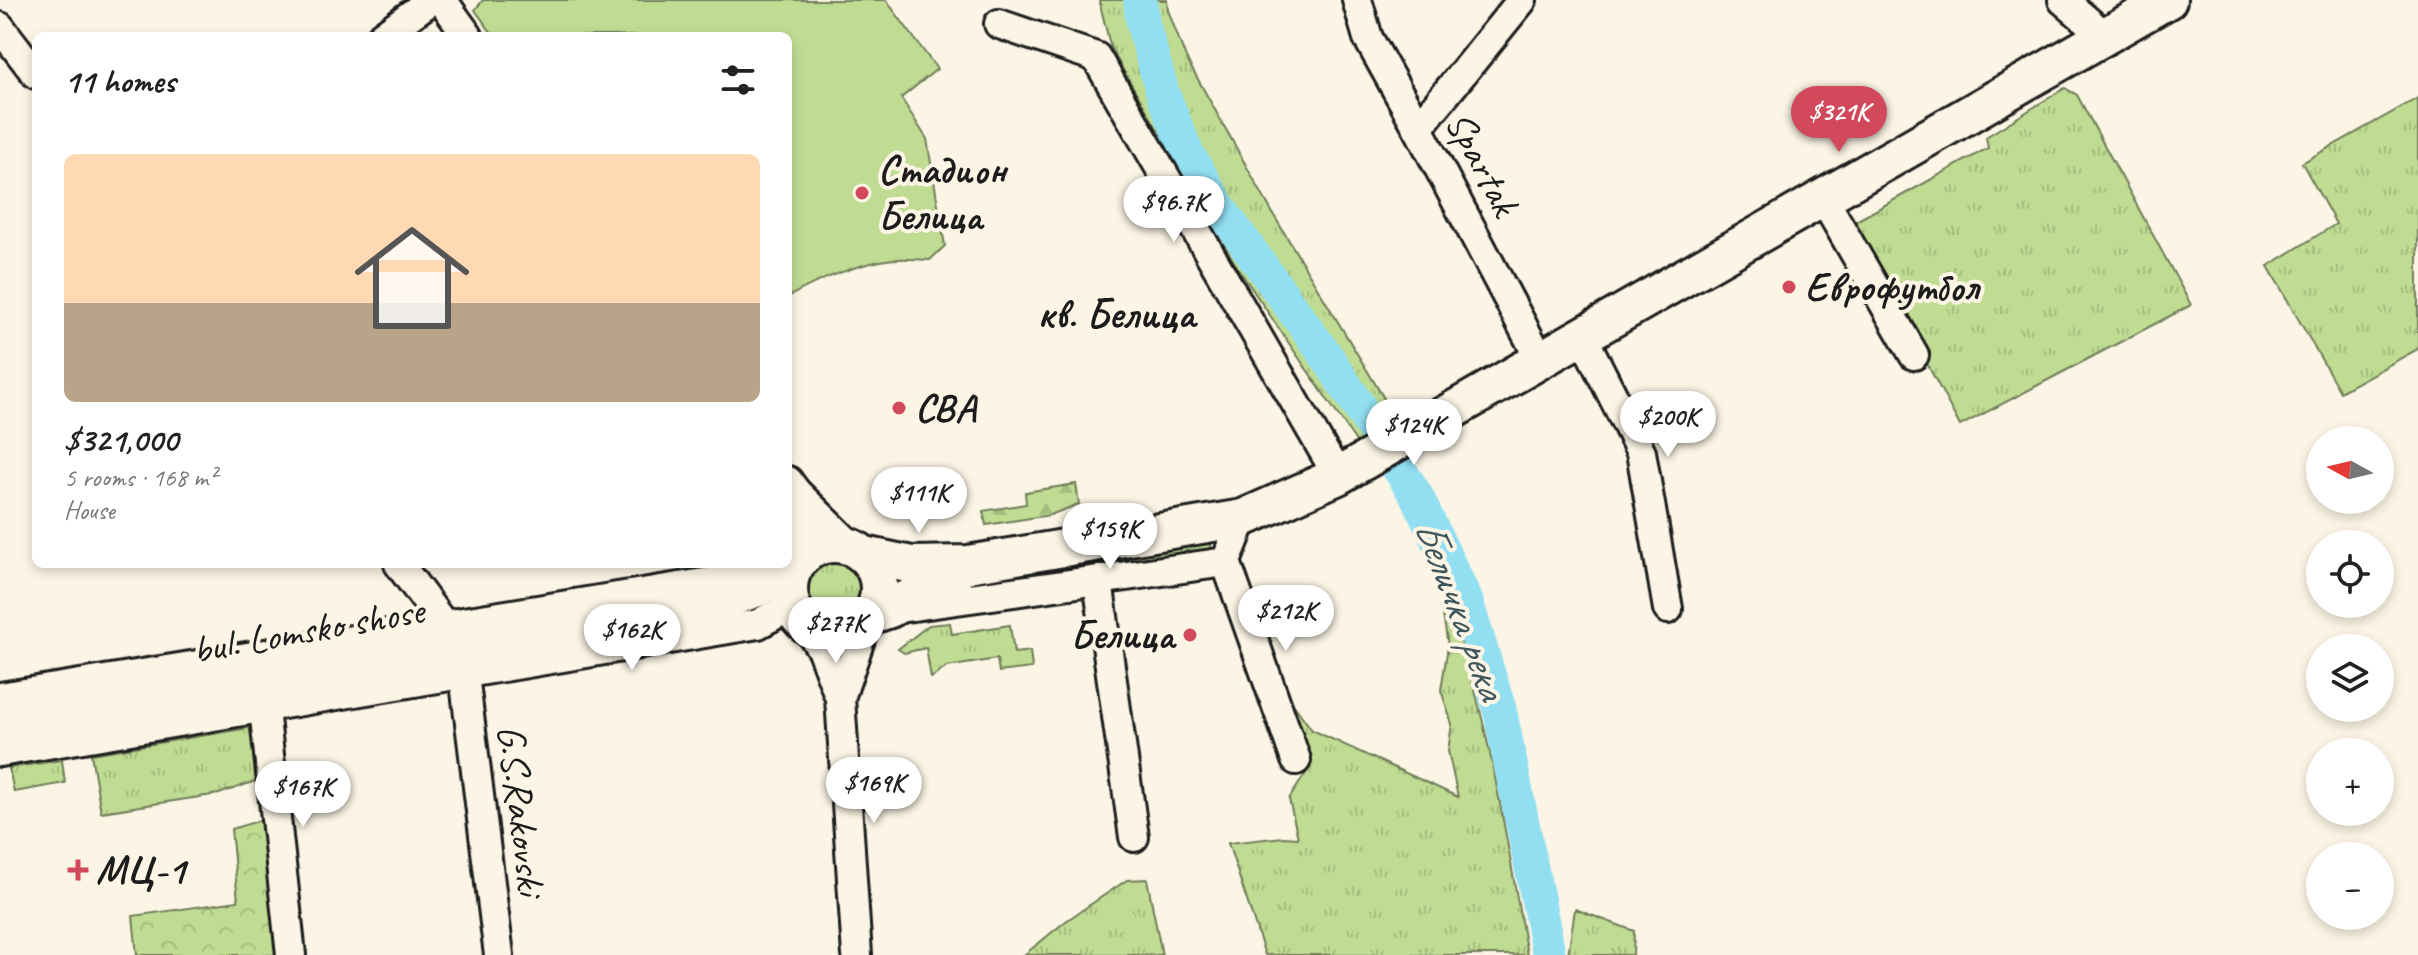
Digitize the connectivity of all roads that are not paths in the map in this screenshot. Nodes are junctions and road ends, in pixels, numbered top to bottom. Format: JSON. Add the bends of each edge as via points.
{"nodes":[{"id":1,"x":1357,"y":0,"type":"edge"},
{"id":2,"x":1522,"y":0,"type":"edge"},
{"id":3,"x":2063,"y":0,"type":"edge"},
{"id":4,"x":2168,"y":0,"type":"edge"},
{"id":5,"x":446,"y":3,"type":"edge"},
{"id":6,"x":999,"y":24,"type":"dead end"},
{"id":7,"x":0,"y":27,"type":"edge"},
{"id":8,"x":390,"y":32,"type":"edge"},
{"id":9,"x":465,"y":32,"type":"edge"},
{"id":10,"x":2105,"y":36,"type":"junction"},
{"id":11,"x":32,"y":69,"type":"edge"},
{"id":12,"x":1418,"y":128,"type":"junction"},
{"id":13,"x":1823,"y":198,"type":"junction"},
{"id":14,"x":1583,"y":337,"type":"junction"},
{"id":15,"x":1914,"y":355,"type":"dead end"},
{"id":16,"x":1541,"y":361,"type":"junction"},
{"id":17,"x":1338,"y":476,"type":"junction"},
{"id":18,"x":792,"y":486,"type":"edge"},
{"id":19,"x":1243,"y":518,"type":"junction"},
{"id":20,"x":859,"y":552,"type":"junction"},
{"id":21,"x":795,"y":562,"type":"junction"},
{"id":22,"x":1226,"y":562,"type":"junction"},
{"id":23,"x":792,"y":563,"type":"edge"},
{"id":24,"x":792,"y":564,"type":"edge"},
{"id":25,"x":968,"y":564,"type":"junction"},
{"id":26,"x":402,"y":568,"type":"edge"},
{"id":27,"x":762,"y":568,"type":"edge"},
{"id":28,"x":787,"y":568,"type":"edge"},
{"id":29,"x":1098,"y":581,"type":"junction"},
{"id":30,"x":719,"y":602,"type":"junction"},
{"id":31,"x":1668,"y":609,"type":"dead end"},
{"id":32,"x":876,"y":615,"type":"junction"},
{"id":33,"x":794,"y":618,"type":"junction"},
{"id":34,"x":444,"y":625,"type":"junction"},
{"id":35,"x":464,"y":675,"type":"junction"},
{"id":36,"x":840,"y":698,"type":"junction"},
{"id":37,"x":264,"y":709,"type":"junction"},
{"id":38,"x":1,"y":724,"type":"edge"},
{"id":39,"x":1296,"y":760,"type":"dead end"},
{"id":40,"x":1134,"y":837,"type":"dead end"},
{"id":41,"x":291,"y":955,"type":"edge"},
{"id":42,"x":499,"y":955,"type":"edge"},
{"id":43,"x":857,"y":955,"type":"edge"}],
"edges":[{"from":1,"to":12,"type":"street","name":"Spartak","via":[[1368,38]]},
{"from":2,"to":12,"type":"street"},
{"from":3,"to":10,"type":"street"},
{"from":4,"to":10,"type":"main road"},
{"from":5,"to":8,"type":"street"},
{"from":5,"to":9,"type":"street"},
{"from":6,"to":17,"type":"street","via":[[1096,57]]},
{"from":7,"to":11,"type":"street"},
{"from":10,"to":13,"type":"main road"},
{"from":12,"to":16,"type":"street","name":"Spartak"},
{"from":13,"to":14,"type":"main road"},
{"from":13,"to":15,"type":"street"},
{"from":14,"to":16,"type":"main road"},
{"from":14,"to":31,"type":"street","via":[[1641,452]]},
{"from":16,"to":17,"type":"main road"},
{"from":17,"to":19,"type":"main road"},
{"from":18,"to":20,"type":"street"},
{"from":18,"to":21,"type":"street"},
{"from":19,"to":22,"type":"street"},
{"from":19,"to":25,"type":"main road"},
{"from":20,"to":21,"type":"main road","via":[[828,544]]},
{"from":20,"to":25,"type":"main road","via":[[912,565]]},
{"from":20,"to":32,"type":"main road","via":[[877,574]]},
{"from":21,"to":23,"type":"street"},
{"from":21,"to":24,"type":"main road","name":"bul. Lomsko shose"},
{"from":21,"to":33,"type":"main road","via":[[789,592]]},
{"from":22,"to":29,"type":"street"},
{"from":22,"to":39,"type":"street"},
{"from":25,"to":32,"type":"main road"},
{"from":26,"to":34,"type":"street"},
{"from":27,"to":34,"type":"street"},
{"from":28,"to":30,"type":"main road","name":"bul. Lomsko shose","via":[[760,587]]},
{"from":29,"to":32,"type":"street"},
{"from":29,"to":40,"type":"street"},
{"from":30,"to":33,"type":"main road","name":"bul. Lomsko shose"},
{"from":30,"to":38,"type":"main road","name":"bul. Lomsko shose"},
{"from":32,"to":33,"type":"main road","via":[[835,635]]},
{"from":32,"to":36,"type":"street"},
{"from":33,"to":35,"type":"street"},
{"from":33,"to":36,"type":"street","via":[[822,650]]},
{"from":34,"to":38,"type":"street"},
{"from":35,"to":37,"type":"street"},
{"from":35,"to":42,"type":"street","name":"G.S.Rakovski"},
{"from":36,"to":43,"type":"street"},
{"from":37,"to":38,"type":"street"},
{"from":37,"to":41,"type":"street"}]}
